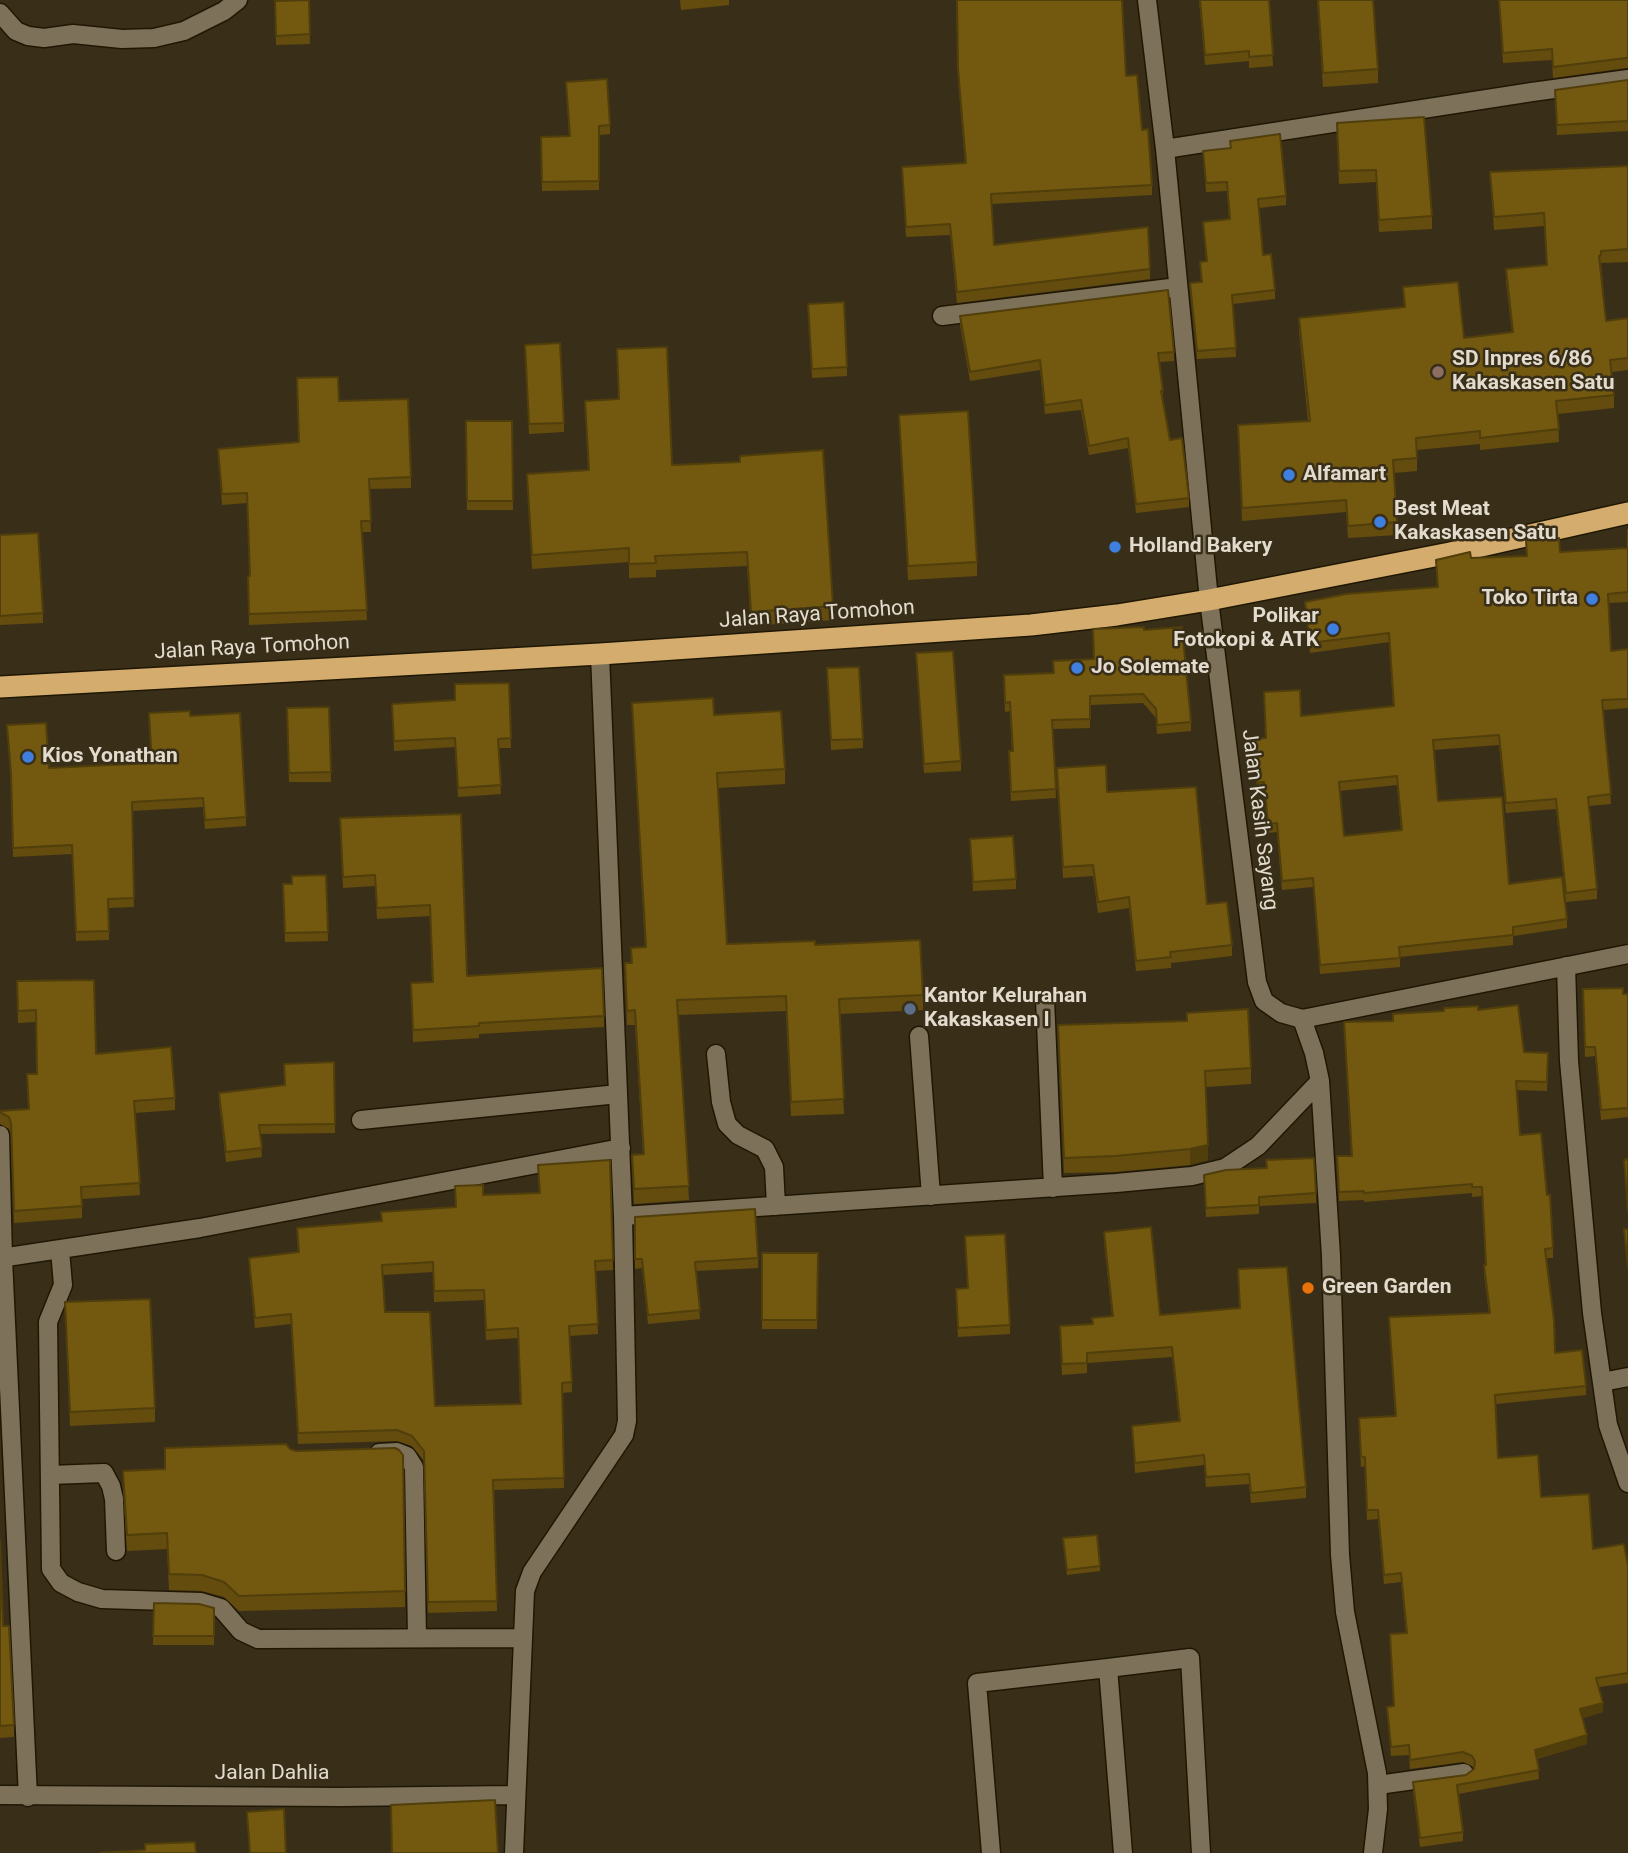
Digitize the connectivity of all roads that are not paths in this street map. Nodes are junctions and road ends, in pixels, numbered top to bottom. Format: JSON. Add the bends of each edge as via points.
{"nodes":[{"id":1,"x":238,"y":0,"type":"edge"},
{"id":2,"x":1147,"y":0,"type":"edge"},
{"id":3,"x":0,"y":13,"type":"edge"},
{"id":4,"x":1628,"y":79,"type":"edge"},
{"id":5,"x":1165,"y":149,"type":"junction"},
{"id":6,"x":1178,"y":288,"type":"junction"},
{"id":7,"x":942,"y":316,"type":"dead end"},
{"id":8,"x":1628,"y":513,"type":"edge"},
{"id":9,"x":1209,"y":600,"type":"junction"},
{"id":10,"x":600,"y":654,"type":"junction"},
{"id":11,"x":0,"y":687,"type":"edge"},
{"id":12,"x":1628,"y":954,"type":"edge"},
{"id":13,"x":1566,"y":966,"type":"junction"},
{"id":14,"x":1045,"y":999,"type":"dead end"},
{"id":15,"x":1302,"y":1020,"type":"junction"},
{"id":16,"x":919,"y":1035,"type":"dead end"},
{"id":17,"x":716,"y":1054,"type":"dead end"},
{"id":18,"x":1320,"y":1081,"type":"junction"},
{"id":19,"x":618,"y":1094,"type":"junction"},
{"id":20,"x":360,"y":1121,"type":"dead end"},
{"id":21,"x":0,"y":1135,"type":"edge"},
{"id":22,"x":621,"y":1148,"type":"junction"},
{"id":23,"x":1053,"y":1188,"type":"junction"},
{"id":24,"x":931,"y":1196,"type":"junction"},
{"id":25,"x":776,"y":1206,"type":"junction"},
{"id":26,"x":624,"y":1216,"type":"junction"},
{"id":27,"x":60,"y":1250,"type":"junction"},
{"id":28,"x":1,"y":1258,"type":"edge"},
{"id":29,"x":1628,"y":1377,"type":"edge"},
{"id":30,"x":1602,"y":1382,"type":"junction"},
{"id":31,"x":359,"y":1453,"type":"edge"},
{"id":32,"x":50,"y":1475,"type":"junction"},
{"id":33,"x":1628,"y":1483,"type":"edge"},
{"id":34,"x":117,"y":1551,"type":"dead end"},
{"id":35,"x":417,"y":1638,"type":"junction"},
{"id":36,"x":523,"y":1638,"type":"junction"},
{"id":37,"x":1108,"y":1668,"type":"junction"},
{"id":38,"x":1464,"y":1773,"type":"edge"},
{"id":39,"x":1378,"y":1785,"type":"junction"},
{"id":40,"x":0,"y":1795,"type":"edge"},
{"id":41,"x":516,"y":1795,"type":"junction"},
{"id":42,"x":27,"y":1797,"type":"junction"},
{"id":43,"x":514,"y":1853,"type":"edge"},
{"id":44,"x":991,"y":1853,"type":"edge"},
{"id":45,"x":1123,"y":1853,"type":"edge"},
{"id":46,"x":1201,"y":1853,"type":"edge"},
{"id":47,"x":1373,"y":1853,"type":"edge"}],
"edges":[{"from":1,"to":3,"type":"street","via":[[184,32],[144,38],[28,36],[16,31]]},
{"from":2,"to":5,"type":"street","name":"Jalan Kasih Sayang"},
{"from":4,"to":5,"type":"street"},
{"from":5,"to":6,"type":"street","name":"Jalan Kasih Sayang"},
{"from":6,"to":7,"type":"street"},
{"from":6,"to":9,"type":"street","name":"Jalan Kasih Sayang"},
{"from":8,"to":9,"type":"highway","name":"Jalan Raya Tomohon"},
{"from":9,"to":10,"type":"highway","name":"Jalan Raya Tomohon","via":[[1031,625]]},
{"from":9,"to":15,"type":"street","name":"Jalan Kasih Sayang","via":[[1257,982],[1264,1001]]},
{"from":10,"to":11,"type":"highway","name":"Jalan Raya Tomohon"},
{"from":10,"to":19,"type":"street"},
{"from":12,"to":13,"type":"street"},
{"from":13,"to":15,"type":"street"},
{"from":13,"to":30,"type":"street","via":[[1569,1061]]},
{"from":14,"to":23,"type":"street"},
{"from":15,"to":18,"type":"street"},
{"from":16,"to":24,"type":"street"},
{"from":17,"to":25,"type":"street","via":[[727,1124],[765,1149],[774,1167]]},
{"from":18,"to":23,"type":"street","via":[[1258,1146],[1225,1168],[1192,1176]]},
{"from":18,"to":39,"type":"street","via":[[1331,1256],[1340,1555],[1345,1612]]},
{"from":19,"to":20,"type":"street"},
{"from":19,"to":22,"type":"street"},
{"from":21,"to":28,"type":"street"},
{"from":22,"to":26,"type":"street"},
{"from":22,"to":27,"type":"street"},
{"from":23,"to":24,"type":"street"},
{"from":24,"to":25,"type":"street"},
{"from":25,"to":26,"type":"street"},
{"from":26,"to":36,"type":"street","via":[[626,1430],[531,1572],[525,1591]]},
{"from":27,"to":28,"type":"street"},
{"from":27,"to":32,"type":"street","via":[[63,1286],[48,1322]]},
{"from":28,"to":42,"type":"street"},
{"from":29,"to":30,"type":"street"},
{"from":30,"to":33,"type":"street","via":[[1608,1425]]},
{"from":31,"to":35,"type":"street","via":[[397,1452],[407,1456],[414,1467]]},
{"from":32,"to":34,"type":"street","via":[[104,1473],[114,1499]]},
{"from":32,"to":35,"type":"street","via":[[51,1569],[61,1583],[78,1592],[102,1599],[201,1602],[221,1608],[241,1631],[258,1639]]},
{"from":35,"to":36,"type":"street"},
{"from":36,"to":41,"type":"street"},
{"from":37,"to":44,"type":"street","via":[[978,1683]]},
{"from":37,"to":45,"type":"street"},
{"from":37,"to":46,"type":"street","via":[[1190,1658]]},
{"from":38,"to":39,"type":"street"},
{"from":39,"to":47,"type":"street"},
{"from":40,"to":42,"type":"street","name":"Jalan Dahlia"},
{"from":41,"to":42,"type":"street","name":"Jalan Dahlia"},
{"from":41,"to":43,"type":"street"}]}
